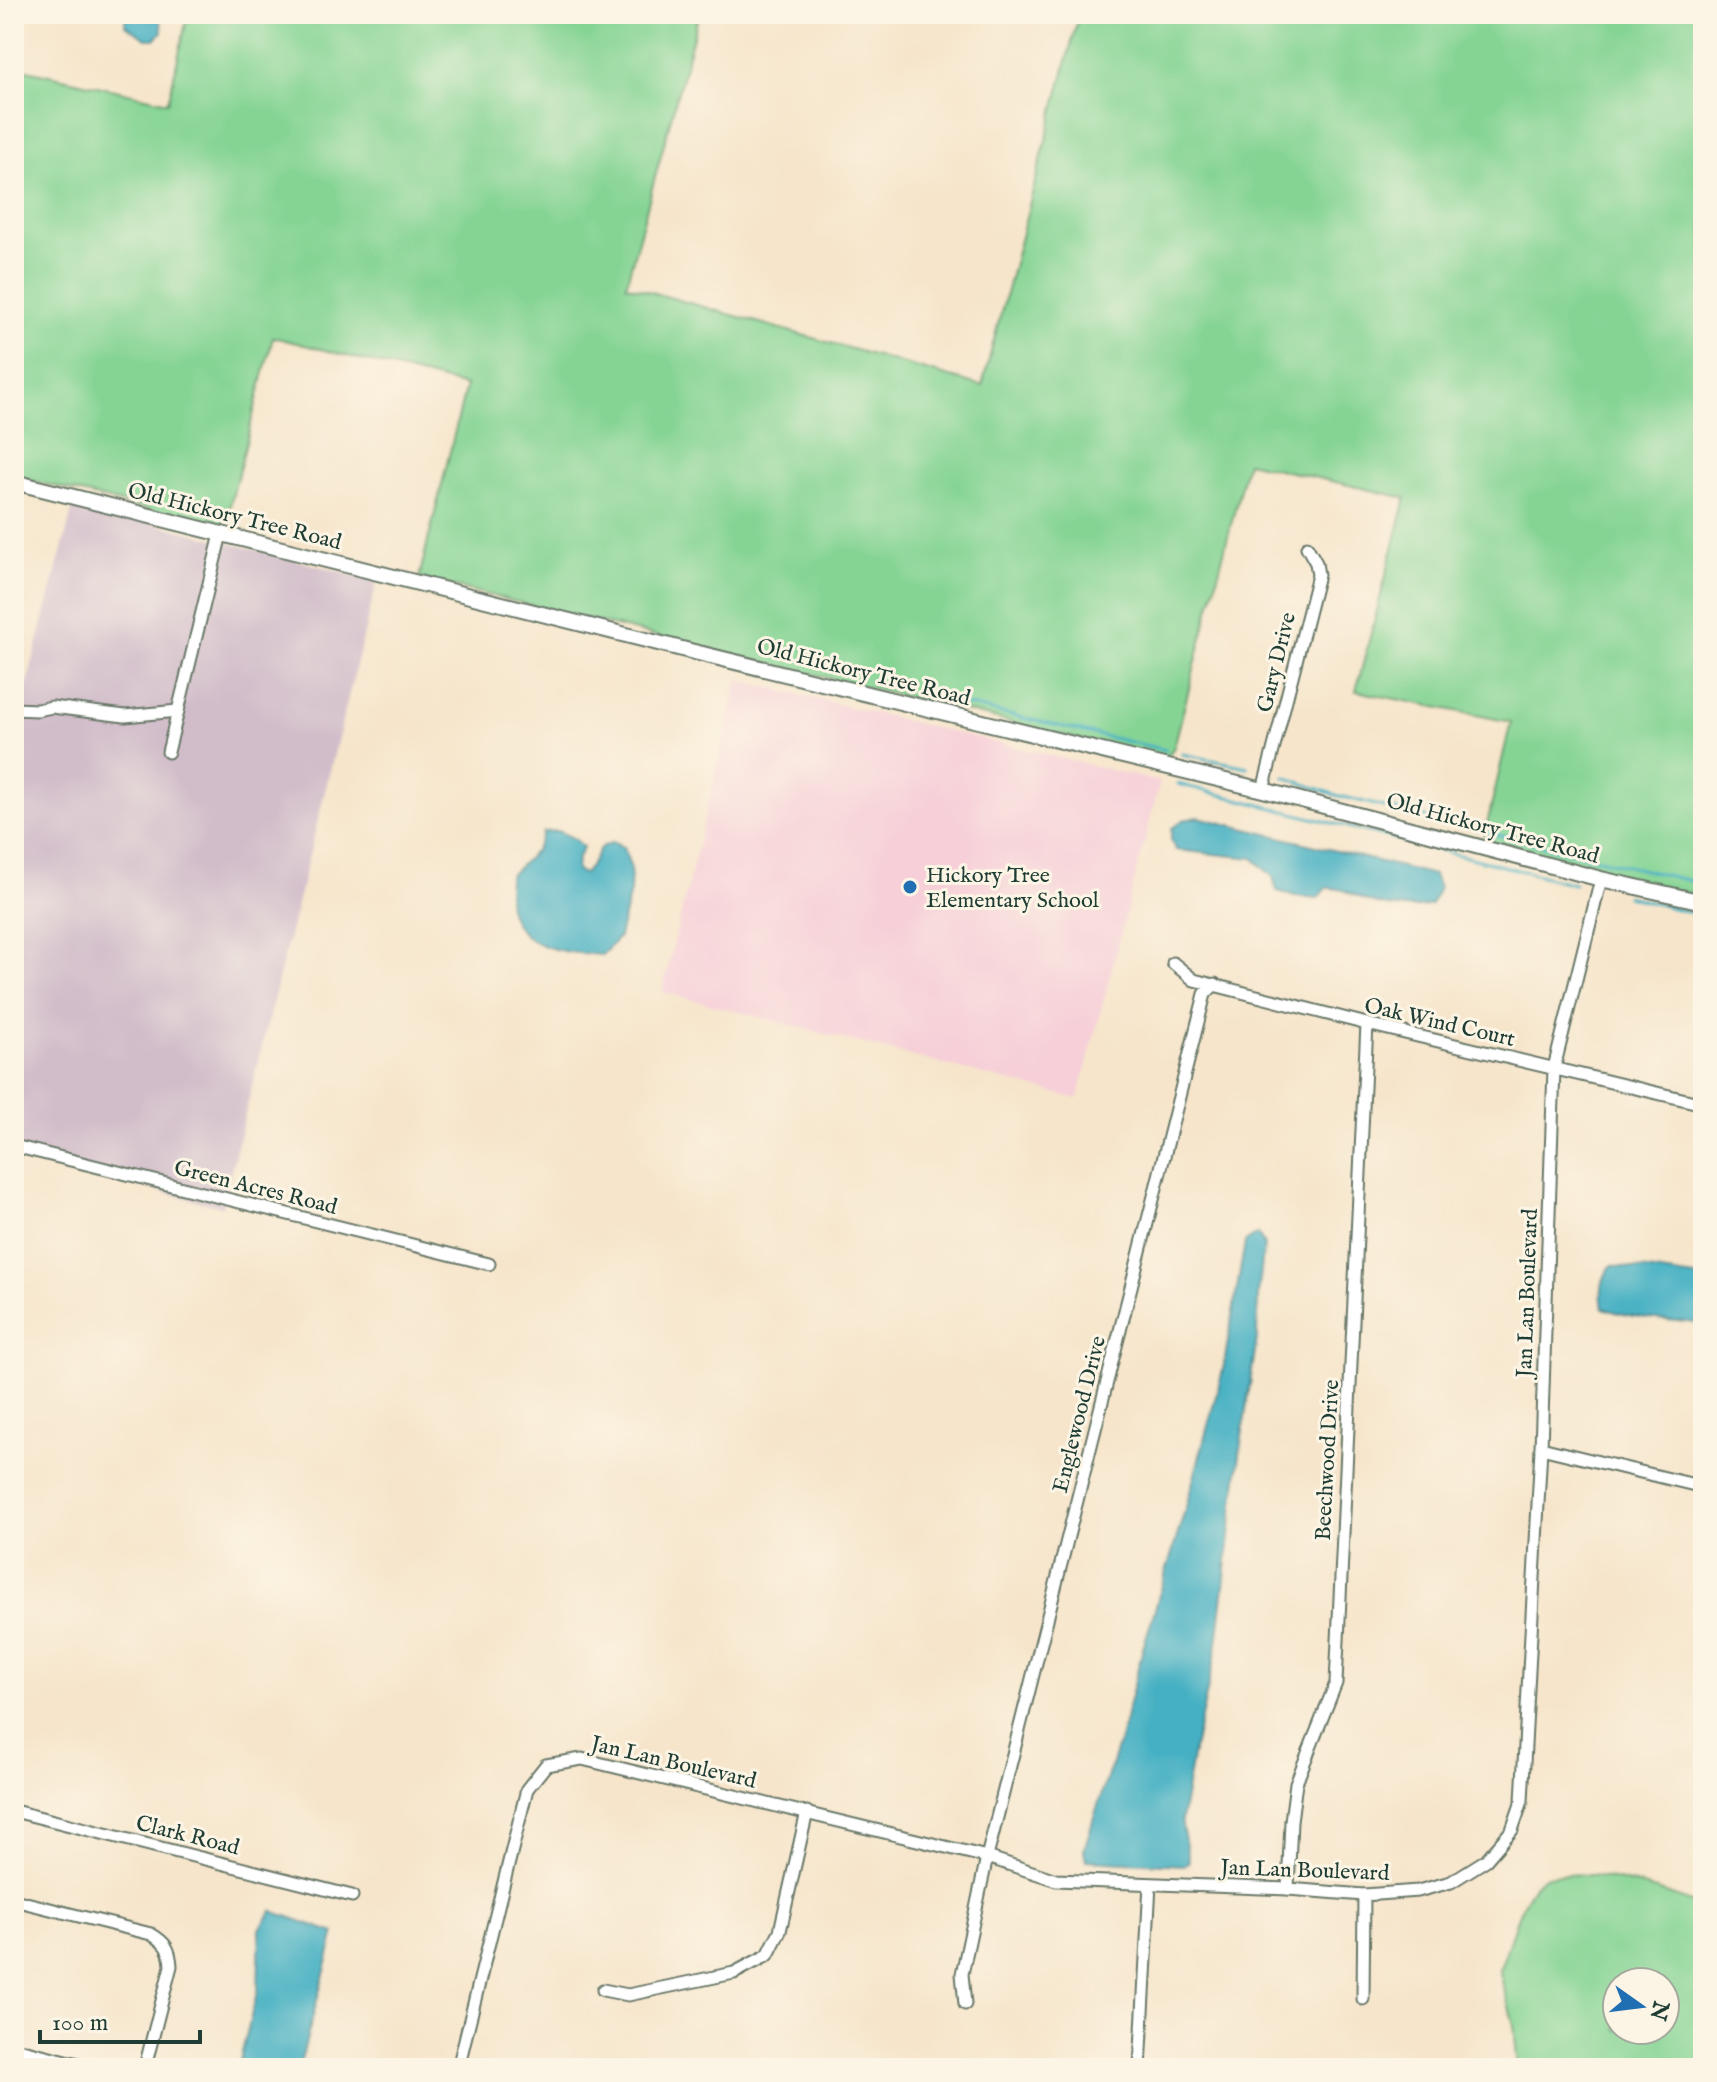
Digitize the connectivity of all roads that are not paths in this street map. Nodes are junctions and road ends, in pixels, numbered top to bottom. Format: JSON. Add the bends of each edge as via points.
{"nodes":[{"id":1,"x":14,"y":482,"type":"edge"},
{"id":2,"x":221,"y":534,"type":"junction"},
{"id":3,"x":1307,"y":547,"type":"dead end"},
{"id":4,"x":14,"y":709,"type":"edge"},
{"id":5,"x":178,"y":711,"type":"junction"},
{"id":6,"x":168,"y":752,"type":"dead end"},
{"id":7,"x":1263,"y":790,"type":"junction"},
{"id":8,"x":1601,"y":879,"type":"junction"},
{"id":9,"x":1703,"y":902,"type":"edge"},
{"id":10,"x":1173,"y":963,"type":"dead end"},
{"id":11,"x":1215,"y":984,"type":"junction"},
{"id":12,"x":1367,"y":1024,"type":"junction"},
{"id":13,"x":1554,"y":1068,"type":"junction"},
{"id":14,"x":1703,"y":1104,"type":"edge"},
{"id":15,"x":14,"y":1146,"type":"edge"},
{"id":16,"x":489,"y":1264,"type":"dead end"},
{"id":17,"x":1541,"y":1448,"type":"junction"},
{"id":18,"x":1703,"y":1487,"type":"edge"},
{"id":19,"x":14,"y":1811,"type":"edge"},
{"id":20,"x":807,"y":1812,"type":"junction"},
{"id":21,"x":987,"y":1857,"type":"junction"},
{"id":22,"x":1150,"y":1884,"type":"junction"},
{"id":23,"x":1288,"y":1889,"type":"junction"},
{"id":24,"x":1364,"y":1895,"type":"junction"},
{"id":25,"x":352,"y":1896,"type":"dead end"},
{"id":26,"x":14,"y":1900,"type":"edge"},
{"id":27,"x":603,"y":1990,"type":"dead end"},
{"id":28,"x":1363,"y":1999,"type":"dead end"},
{"id":29,"x":965,"y":2004,"type":"dead end"},
{"id":30,"x":14,"y":2048,"type":"edge"},
{"id":31,"x":95,"y":2068,"type":"edge"},
{"id":32,"x":139,"y":2068,"type":"edge"},
{"id":33,"x":458,"y":2068,"type":"edge"},
{"id":34,"x":1140,"y":2068,"type":"edge"}],
"edges":[{"from":1,"to":2,"type":"street","name":"Old Hickory Tree Road"},
{"from":2,"to":5,"type":"street"},
{"from":2,"to":7,"type":"street","name":"Old Hickory Tree Road"},
{"from":3,"to":7,"type":"street","name":"Gary Drive","via":[[1318,575]]},
{"from":4,"to":5,"type":"street","via":[[52,707],[125,716]]},
{"from":5,"to":6,"type":"street"},
{"from":7,"to":8,"type":"street","name":"Old Hickory Tree Road"},
{"from":8,"to":9,"type":"street","name":"Old Hickory Tree Road"},
{"from":8,"to":13,"type":"street","name":"Jan Lan Boulevard"},
{"from":10,"to":11,"type":"street","name":"Oak Wind Court","via":[[1194,980]]},
{"from":11,"to":12,"type":"street","name":"Oak Wind Court"},
{"from":11,"to":21,"type":"street","name":"Englewood Drive","via":[[1205,994]]},
{"from":12,"to":13,"type":"street","name":"Oak Wind Court"},
{"from":12,"to":23,"type":"street","name":"Beechwood Drive","via":[[1336,1683],[1296,1783]]},
{"from":13,"to":14,"type":"street","name":"Oak Wind Court"},
{"from":13,"to":17,"type":"street","name":"Jan Lan Boulevard"},
{"from":15,"to":16,"type":"street","name":"Green Acres Road"},
{"from":17,"to":18,"type":"street"},
{"from":17,"to":24,"type":"street","name":"Jan Lan Boulevard","via":[[1525,1763],[1522,1801],[1512,1830],[1486,1860],[1451,1882],[1418,1891]]},
{"from":19,"to":25,"type":"street","name":"Clark Road"},
{"from":20,"to":21,"type":"street","name":"Jan Lan Boulevard"},
{"from":20,"to":27,"type":"street","via":[[780,1931],[768,1955],[734,1973],[674,1986],[628,1995]]},
{"from":20,"to":33,"type":"street","name":"Jan Lan Boulevard","via":[[582,1759],[546,1765],[527,1789]]},
{"from":21,"to":22,"type":"street","name":"Jan Lan Boulevard","via":[[1056,1880]]},
{"from":21,"to":29,"type":"street","name":"Englewood Drive","via":[[962,1974]]},
{"from":22,"to":23,"type":"street","name":"Jan Lan Boulevard"},
{"from":22,"to":34,"type":"street"},
{"from":23,"to":24,"type":"street","name":"Jan Lan Boulevard"},
{"from":24,"to":28,"type":"street"},
{"from":26,"to":32,"type":"street","via":[[151,1934],[171,1951],[146,2063]]},
{"from":30,"to":31,"type":"street"}]}
